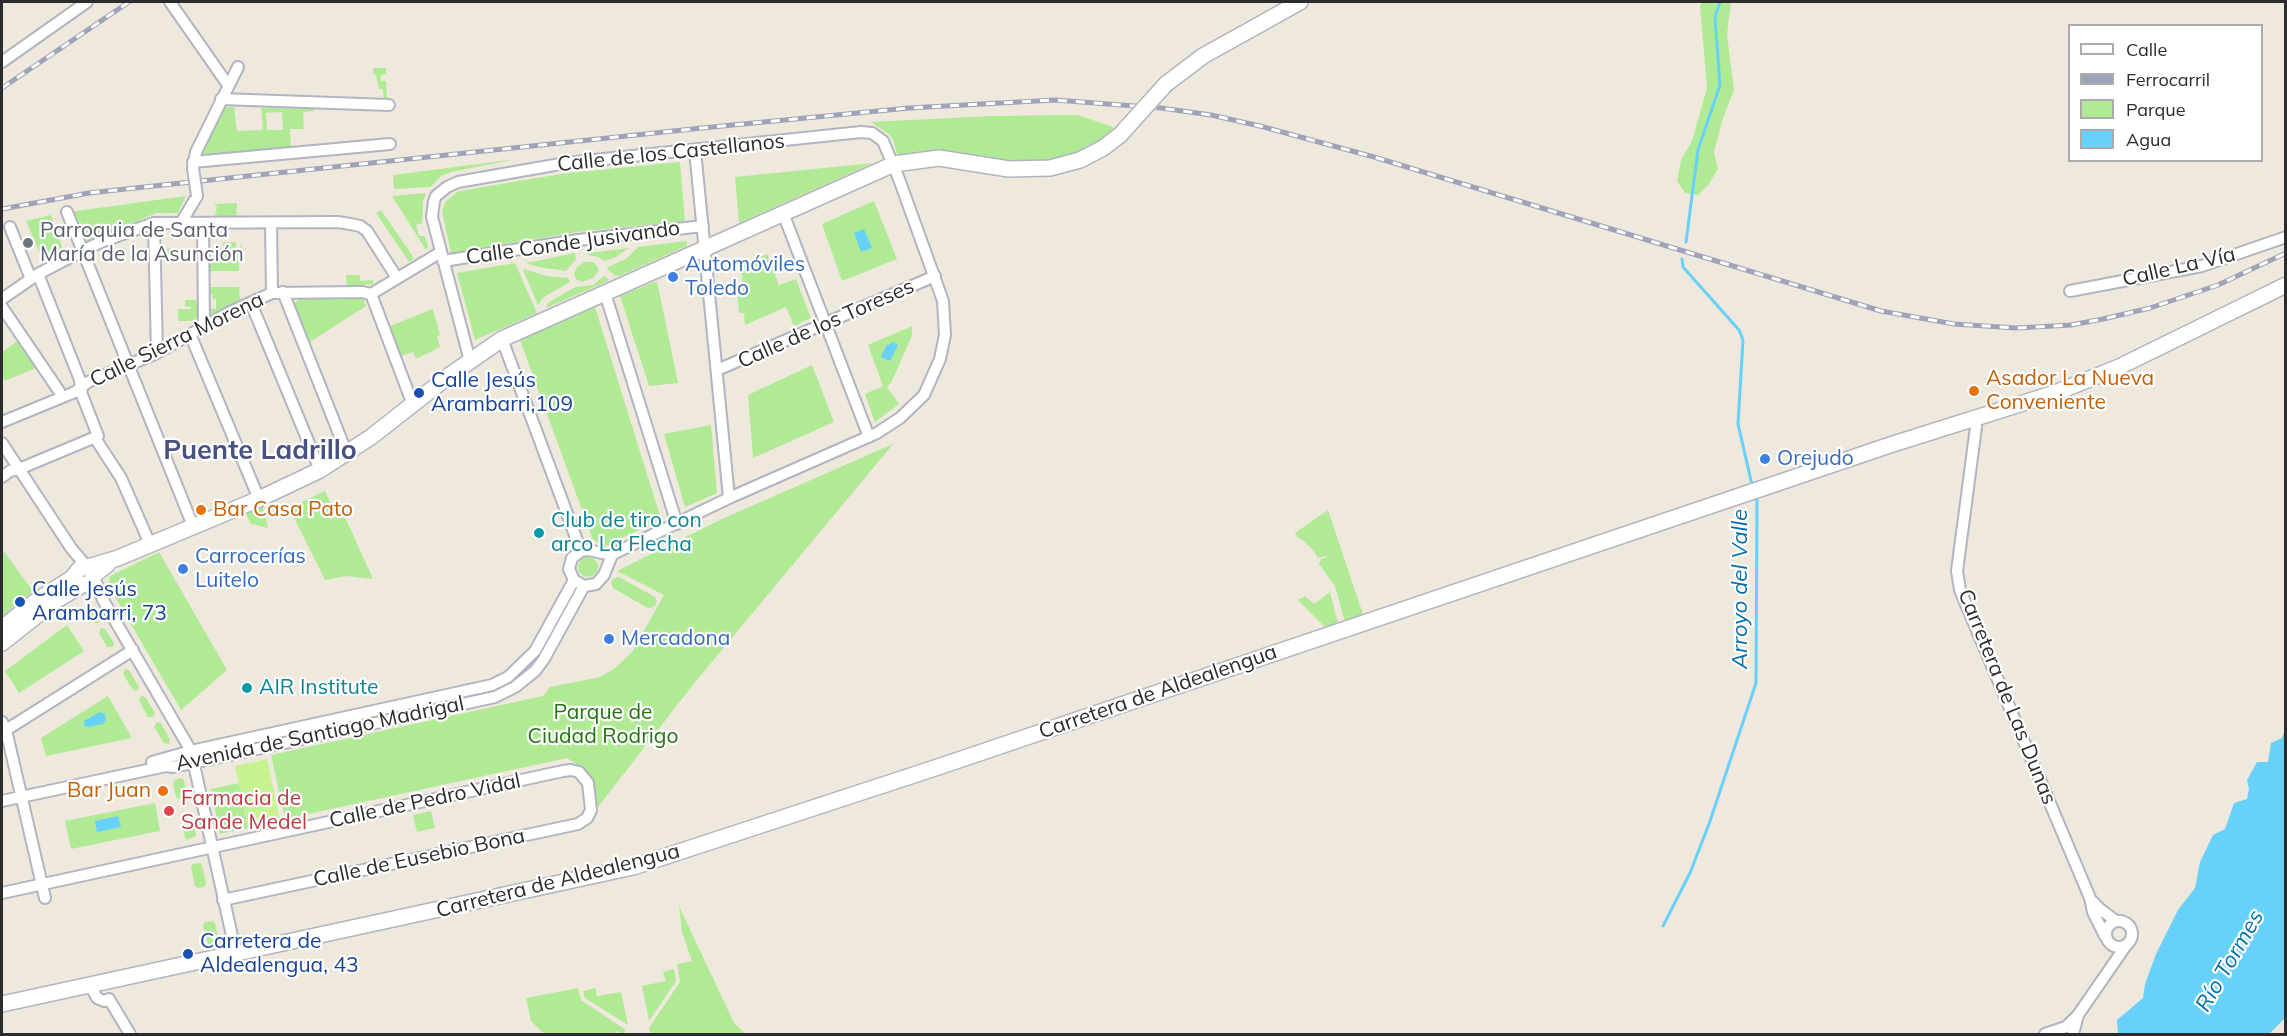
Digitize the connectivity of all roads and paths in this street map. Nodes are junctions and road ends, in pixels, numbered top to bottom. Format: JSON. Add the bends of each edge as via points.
{"nodes":[{"id":1,"x":87,"y":2,"type":"edge"},
{"id":2,"x":170,"y":2,"type":"edge"},
{"id":3,"x":1300,"y":2,"type":"edge"},
{"id":4,"x":2,"y":62,"type":"edge"},
{"id":5,"x":238,"y":67,"type":"dead end"},
{"id":6,"x":228,"y":86,"type":"junction"},
{"id":7,"x":221,"y":99,"type":"junction"},
{"id":8,"x":388,"y":105,"type":"dead end"},
{"id":9,"x":390,"y":144,"type":"dead end"},
{"id":10,"x":695,"y":150,"type":"junction"},
{"id":11,"x":894,"y":164,"type":"junction"},
{"id":12,"x":193,"y":165,"type":"junction"},
{"id":13,"x":68,"y":212,"type":"dead end"},
{"id":14,"x":783,"y":213,"type":"junction"},
{"id":15,"x":154,"y":223,"type":"junction"},
{"id":16,"x":181,"y":223,"type":"junction"},
{"id":17,"x":203,"y":223,"type":"junction"},
{"id":18,"x":272,"y":223,"type":"junction"},
{"id":19,"x":10,"y":226,"type":"dead end"},
{"id":20,"x":703,"y":226,"type":"junction"},
{"id":21,"x":2286,"y":237,"type":"edge"},
{"id":22,"x":705,"y":249,"type":"junction"},
{"id":23,"x":82,"y":251,"type":"junction"},
{"id":24,"x":442,"y":256,"type":"junction"},
{"id":25,"x":935,"y":276,"type":"junction"},
{"id":26,"x":34,"y":277,"type":"junction"},
{"id":27,"x":397,"y":278,"type":"junction"},
{"id":28,"x":2286,"y":285,"type":"edge"},
{"id":29,"x":2070,"y":291,"type":"dead end"},
{"id":30,"x":298,"y":292,"type":"junction"},
{"id":31,"x":277,"y":293,"type":"junction"},
{"id":32,"x":605,"y":293,"type":"junction"},
{"id":33,"x":371,"y":294,"type":"junction"},
{"id":34,"x":2,"y":299,"type":"edge"},
{"id":35,"x":251,"y":303,"type":"junction"},
{"id":36,"x":2,"y":308,"type":"edge"},
{"id":37,"x":291,"y":311,"type":"junction"},
{"id":38,"x":825,"y":324,"type":"junction"},
{"id":39,"x":204,"y":327,"type":"junction"},
{"id":40,"x":190,"y":334,"type":"junction"},
{"id":41,"x":502,"y":339,"type":"junction"},
{"id":42,"x":157,"y":353,"type":"junction"},
{"id":43,"x":470,"y":361,"type":"junction"},
{"id":44,"x":129,"y":365,"type":"junction"},
{"id":45,"x":717,"y":370,"type":"junction"},
{"id":46,"x":81,"y":387,"type":"junction"},
{"id":47,"x":59,"y":391,"type":"dead end"},
{"id":48,"x":413,"y":405,"type":"junction"},
{"id":49,"x":1975,"y":419,"type":"junction"},
{"id":50,"x":2,"y":422,"type":"edge"},
{"id":51,"x":97,"y":437,"type":"junction"},
{"id":52,"x":869,"y":437,"type":"junction"},
{"id":53,"x":2,"y":443,"type":"edge"},
{"id":54,"x":347,"y":454,"type":"junction"},
{"id":55,"x":19,"y":469,"type":"junction"},
{"id":56,"x":320,"y":470,"type":"junction"},
{"id":57,"x":2,"y":477,"type":"edge"},
{"id":58,"x":729,"y":498,"type":"junction"},
{"id":59,"x":259,"y":499,"type":"junction"},
{"id":60,"x":677,"y":524,"type":"junction"},
{"id":61,"x":193,"y":526,"type":"junction"},
{"id":62,"x":150,"y":544,"type":"junction"},
{"id":63,"x":581,"y":551,"type":"junction"},
{"id":64,"x":596,"y":552,"type":"junction"},
{"id":65,"x":612,"y":555,"type":"junction"},
{"id":66,"x":605,"y":569,"type":"junction"},
{"id":67,"x":85,"y":573,"type":"junction"},
{"id":68,"x":574,"y":580,"type":"junction"},
{"id":69,"x":585,"y":585,"type":"junction"},
{"id":70,"x":2,"y":628,"type":"edge"},
{"id":71,"x":2,"y":643,"type":"edge"},
{"id":72,"x":133,"y":650,"type":"junction"},
{"id":73,"x":4,"y":726,"type":"edge"},
{"id":74,"x":192,"y":757,"type":"junction"},
{"id":75,"x":590,"y":792,"type":"joint"},
{"id":76,"x":2,"y":794,"type":"edge"},
{"id":77,"x":21,"y":794,"type":"junction"},
{"id":78,"x":2,"y":801,"type":"edge"},
{"id":79,"x":211,"y":847,"type":"junction"},
{"id":80,"x":40,"y":884,"type":"junction"},
{"id":81,"x":2,"y":893,"type":"edge"},
{"id":82,"x":45,"y":898,"type":"dead end"},
{"id":83,"x":2090,"y":898,"type":"junction"},
{"id":84,"x":223,"y":900,"type":"junction"},
{"id":85,"x":2116,"y":921,"type":"junction"},
{"id":86,"x":2107,"y":939,"type":"junction"},
{"id":87,"x":2127,"y":944,"type":"junction"},
{"id":88,"x":236,"y":954,"type":"junction"},
{"id":89,"x":2109,"y":969,"type":"junction"},
{"id":90,"x":110,"y":981,"type":"junction"},
{"id":91,"x":90,"y":985,"type":"junction"},
{"id":92,"x":109,"y":999,"type":"junction"},
{"id":93,"x":2,"y":1004,"type":"edge"},
{"id":94,"x":2078,"y":1015,"type":"junction"},
{"id":95,"x":130,"y":1035,"type":"edge"},
{"id":96,"x":2046,"y":1035,"type":"edge"},
{"id":97,"x":2073,"y":1035,"type":"edge"}],
"edges":[{"from":1,"to":4,"type":"street"},
{"from":2,"to":6,"type":"street"},
{"from":3,"to":11,"type":"street","bridge":true,"via":[[1203,56],[1166,84],[1120,135],[1086,157],[1050,168],[1009,169],[939,158]]},
{"from":5,"to":6,"type":"street"},
{"from":6,"to":7,"type":"street"},
{"from":7,"to":8,"type":"street"},
{"from":7,"to":12,"type":"street"},
{"from":9,"to":12,"type":"street"},
{"from":10,"to":11,"type":"street","name":"Calle de los Castellanos","via":[[861,132],[880,138]]},
{"from":10,"to":20,"type":"street"},
{"from":10,"to":24,"type":"street","name":"Calle de los Castellanos","via":[[567,163],[458,182],[436,196],[432,207]]},
{"from":11,"to":14,"type":"street"},
{"from":11,"to":25,"type":"street","name":"Calle de los Castellanos"},
{"from":12,"to":16,"type":"street","bridge":true,"via":[[197,196]]},
{"from":13,"to":23,"type":"street"},
{"from":14,"to":22,"type":"street"},
{"from":14,"to":38,"type":"street"},
{"from":15,"to":16,"type":"street"},
{"from":15,"to":23,"type":"street"},
{"from":15,"to":42,"type":"street"},
{"from":16,"to":17,"type":"street"},
{"from":17,"to":18,"type":"street"},
{"from":17,"to":39,"type":"street"},
{"from":18,"to":27,"type":"street","via":[[338,222],[360,226]]},
{"from":18,"to":31,"type":"street"},
{"from":19,"to":26,"type":"street"},
{"from":20,"to":22,"type":"street"},
{"from":20,"to":24,"type":"street","name":"Calle Conde Jusivando"},
{"from":21,"to":29,"type":"street","name":"Calle La Vía","via":[[2202,266]]},
{"from":22,"to":32,"type":"street"},
{"from":22,"to":45,"type":"street"},
{"from":23,"to":26,"type":"street"},
{"from":23,"to":44,"type":"street"},
{"from":24,"to":27,"type":"street"},
{"from":24,"to":43,"type":"street"},
{"from":25,"to":38,"type":"street","name":"Calle de los Toreses"},
{"from":25,"to":52,"type":"street","name":"Calle de los Castellanos","via":[[945,318],[940,359],[924,395],[915,405]]},
{"from":26,"to":34,"type":"street"},
{"from":26,"to":46,"type":"street"},
{"from":27,"to":33,"type":"street"},
{"from":28,"to":49,"type":"street","name":"Carretera de Aldealengua","via":[[2098,376]]},
{"from":30,"to":31,"type":"street","name":"Calle Sierra Morena"},
{"from":30,"to":33,"type":"street","name":"Calle Sierra Morena"},
{"from":30,"to":37,"type":"street"},
{"from":31,"to":35,"type":"street","name":"Calle Sierra Morena"},
{"from":31,"to":37,"type":"street"},
{"from":32,"to":41,"type":"street"},
{"from":32,"to":60,"type":"street"},
{"from":33,"to":48,"type":"street"},
{"from":35,"to":39,"type":"street","name":"Calle Sierra Morena"},
{"from":35,"to":56,"type":"street"},
{"from":36,"to":47,"type":"street"},
{"from":37,"to":54,"type":"street"},
{"from":38,"to":45,"type":"street","name":"Calle de los Toreses"},
{"from":38,"to":52,"type":"street"},
{"from":39,"to":40,"type":"street","name":"Calle Sierra Morena"},
{"from":40,"to":42,"type":"street","name":"Calle Sierra Morena"},
{"from":40,"to":59,"type":"street"},
{"from":41,"to":43,"type":"street"},
{"from":41,"to":63,"type":"street"},
{"from":42,"to":44,"type":"street","name":"Calle Sierra Morena"},
{"from":43,"to":48,"type":"street"},
{"from":44,"to":46,"type":"street","name":"Calle Sierra Morena"},
{"from":44,"to":61,"type":"street"},
{"from":45,"to":58,"type":"street"},
{"from":46,"to":50,"type":"street","name":"Calle Sierra Morena"},
{"from":46,"to":51,"type":"street"},
{"from":48,"to":54,"type":"street"},
{"from":49,"to":83,"type":"street","name":"Carretera de Las Dunas","via":[[1957,571],[1960,590]]},
{"from":49,"to":88,"type":"street","name":"Carretera de Aldealengua","via":[[633,867]]},
{"from":51,"to":55,"type":"street"},
{"from":51,"to":62,"type":"street","via":[[121,478]]},
{"from":52,"to":58,"type":"street","name":"Calle de los Castellanos"},
{"from":53,"to":55,"type":"street"},
{"from":54,"to":56,"type":"street"},
{"from":55,"to":57,"type":"street"},
{"from":55,"to":67,"type":"street"},
{"from":56,"to":59,"type":"street"},
{"from":58,"to":60,"type":"street","name":"Calle de los Castellanos"},
{"from":59,"to":61,"type":"street"},
{"from":60,"to":65,"type":"street","name":"Calle de los Castellanos"},
{"from":61,"to":62,"type":"street"},
{"from":62,"to":67,"type":"street"},
{"from":63,"to":64,"type":"street"},
{"from":63,"to":68,"type":"street","via":[[572,558],[569,569]]},
{"from":64,"to":65,"type":"street"},
{"from":64,"to":66,"type":"street"},
{"from":65,"to":66,"type":"street"},
{"from":66,"to":69,"type":"street","via":[[596,584]]},
{"from":67,"to":70,"type":"street","via":[[36,601]]},
{"from":67,"to":71,"type":"street"},
{"from":67,"to":72,"type":"street"},
{"from":68,"to":69,"type":"street"},
{"from":68,"to":74,"type":"street","name":"Avenida de Santiago Madrigal","via":[[532,656],[492,685]]},
{"from":69,"to":74,"type":"street","name":"Avenida de Santiago Madrigal","via":[[544,659],[535,671],[506,692],[483,700]]},
{"from":72,"to":73,"type":"street"},
{"from":72,"to":74,"type":"street"},
{"from":73,"to":77,"type":"street"},
{"from":74,"to":77,"type":"street","name":"Avenida de Santiago Madrigal","via":[[179,756]]},
{"from":74,"to":79,"type":"street"},
{"from":75,"to":79,"type":"street","name":"Calle de Pedro Vidal","via":[[581,774],[563,771]]},
{"from":75,"to":84,"type":"street","name":"Calle de Eusebio Bona","via":[[590,814],[578,824]]},
{"from":76,"to":77,"type":"street","name":"Avenida de Santiago Madrigal"},
{"from":77,"to":78,"type":"street","name":"Avenida de Santiago Madrigal"},
{"from":77,"to":80,"type":"street"},
{"from":79,"to":80,"type":"street","name":"Calle de Pedro Vidal"},
{"from":79,"to":84,"type":"street"},
{"from":80,"to":81,"type":"street","name":"Calle de Pedro Vidal"},
{"from":80,"to":82,"type":"street"},
{"from":83,"to":85,"type":"street","name":"Carretera de Las Dunas"},
{"from":83,"to":86,"type":"street","name":"Carretera de Las Dunas"},
{"from":84,"to":88,"type":"street"},
{"from":85,"to":86,"type":"street","via":[[2108,926]]},
{"from":85,"to":87,"type":"street","via":[[2127,923],[2132,930]]},
{"from":86,"to":87,"type":"street","via":[[2115,947]]},
{"from":86,"to":89,"type":"street","name":"Carretera de Las Dunas"},
{"from":87,"to":89,"type":"street"},
{"from":88,"to":90,"type":"street","name":"Carretera de Aldealengua"},
{"from":89,"to":94,"type":"street"},
{"from":90,"to":91,"type":"street","name":"Carretera de Aldealengua"},
{"from":90,"to":92,"type":"street"},
{"from":91,"to":92,"type":"street","via":[[97,998]]},
{"from":91,"to":93,"type":"street","name":"Carretera de Aldealengua"},
{"from":92,"to":95,"type":"street"},
{"from":94,"to":96,"type":"street","via":[[2066,1027]]},
{"from":94,"to":97,"type":"street"}]}
